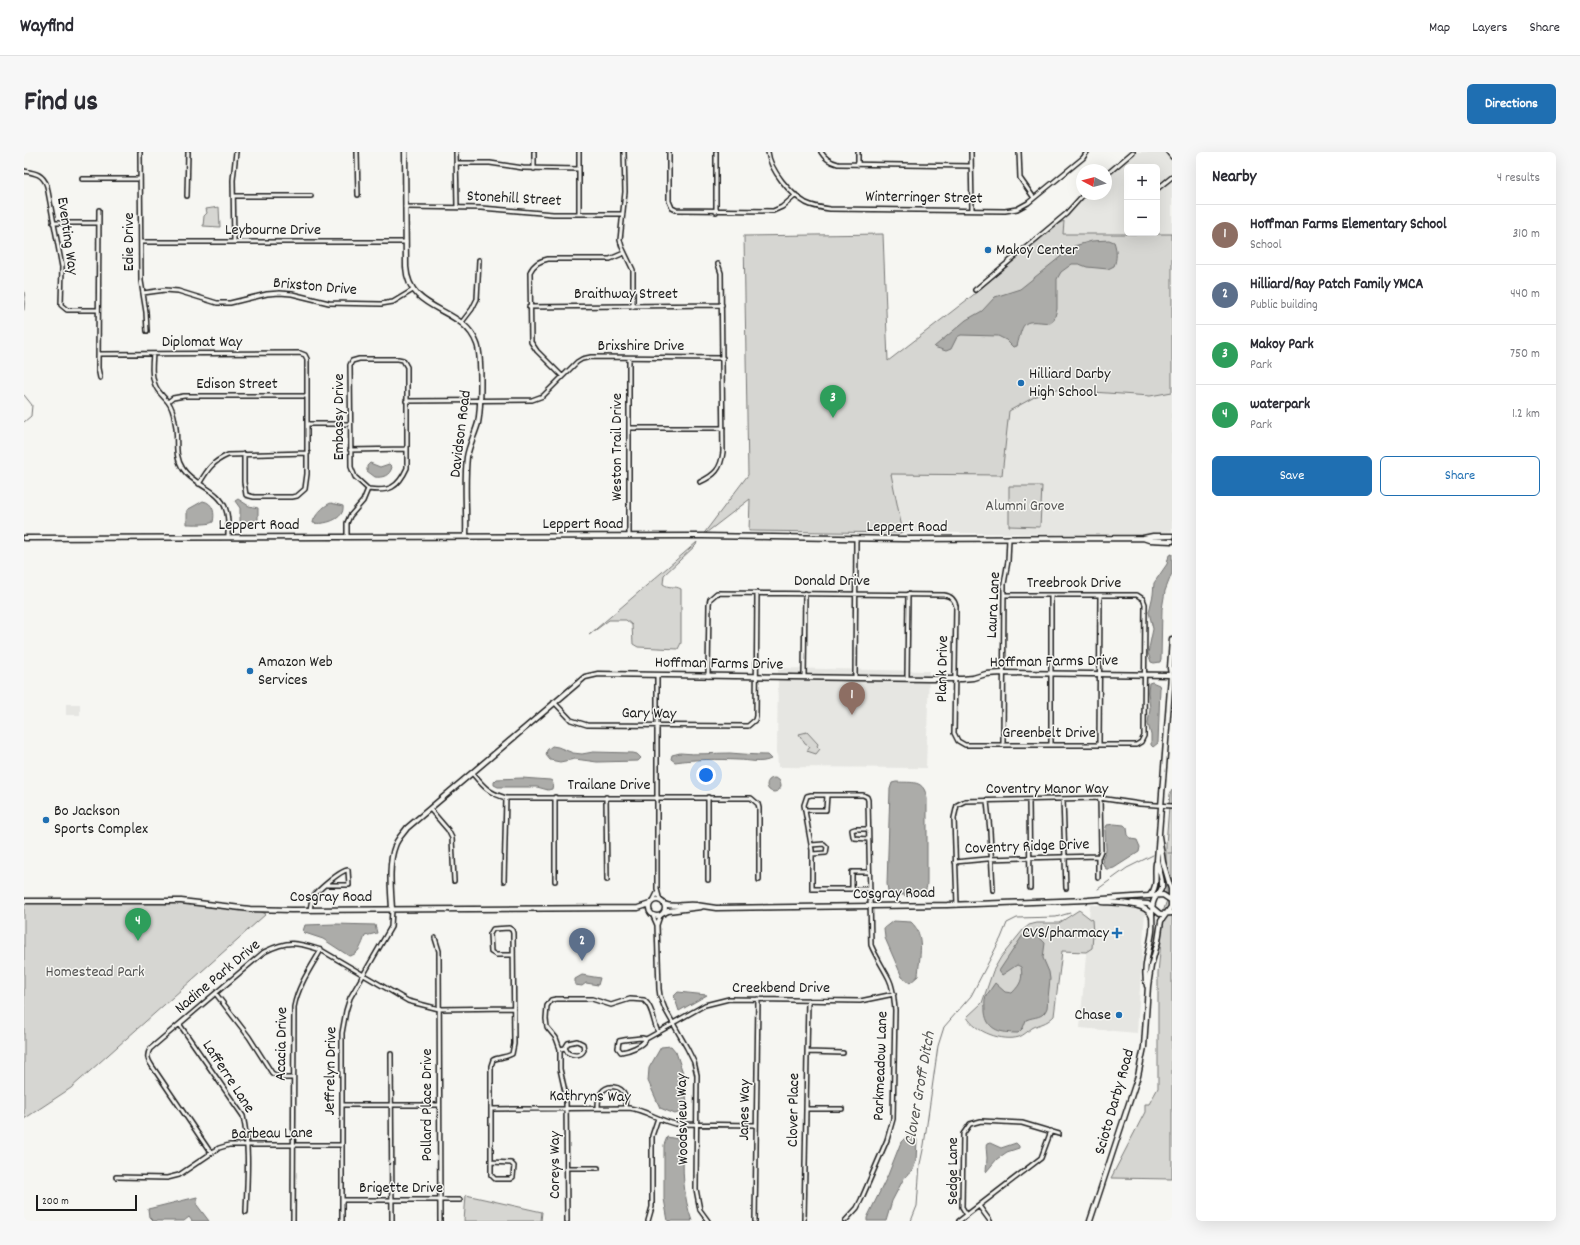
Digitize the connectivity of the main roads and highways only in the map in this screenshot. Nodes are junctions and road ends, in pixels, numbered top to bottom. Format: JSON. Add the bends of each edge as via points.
{"nodes":[{"id":1,"x":405,"y":152,"type":"edge"},
{"id":2,"x":466,"y":536,"type":"junction"},
{"id":3,"x":1172,"y":536,"type":"edge"},
{"id":4,"x":24,"y":538,"type":"edge"},
{"id":5,"x":1142,"y":538,"type":"junction"},
{"id":6,"x":1172,"y":541,"type":"edge"},
{"id":7,"x":1172,"y":638,"type":"edge"},
{"id":8,"x":1172,"y":674,"type":"edge"},
{"id":9,"x":1170,"y":719,"type":"edge"},
{"id":10,"x":1159,"y":836,"type":"junction"},
{"id":11,"x":1157,"y":860,"type":"junction"},
{"id":12,"x":1172,"y":894,"type":"edge"},
{"id":13,"x":1150,"y":895,"type":"junction"},
{"id":14,"x":1160,"y":895,"type":"junction"},
{"id":15,"x":1088,"y":900,"type":"junction"},
{"id":16,"x":24,"y":901,"type":"edge"},
{"id":17,"x":1171,"y":901,"type":"edge"},
{"id":18,"x":651,"y":902,"type":"junction"},
{"id":19,"x":662,"y":902,"type":"junction"},
{"id":20,"x":1126,"y":904,"type":"junction"},
{"id":21,"x":701,"y":907,"type":"junction"},
{"id":22,"x":638,"y":908,"type":"junction"},
{"id":23,"x":1153,"y":908,"type":"junction"},
{"id":24,"x":392,"y":909,"type":"junction"},
{"id":25,"x":1172,"y":913,"type":"edge"},
{"id":26,"x":651,"y":914,"type":"junction"},
{"id":27,"x":1166,"y":914,"type":"junction"},
{"id":28,"x":662,"y":915,"type":"junction"},
{"id":29,"x":1153,"y":920,"type":"junction"},
{"id":30,"x":1148,"y":986,"type":"junction"},
{"id":31,"x":1090,"y":1221,"type":"edge"}],
"edges":[{"from":1,"to":2,"type":"main road","name":"Davidson Road","via":[[406,272],[413,290],[428,304],[462,322],[474,338],[479,351],[479,420],[467,458]]},
{"from":2,"to":4,"type":"main road","name":"Leppert Road"},
{"from":2,"to":5,"type":"main road","name":"Leppert Road"},
{"from":3,"to":5,"type":"main road","name":"Leppert Road"},
{"from":5,"to":6,"type":"main road","name":"Leppert Road"},
{"from":7,"to":8,"type":"main road","name":"Scioto Darby Road"},
{"from":8,"to":9,"type":"main road","name":"Scioto Darby Road"},
{"from":8,"to":24,"type":"main road","name":"Hoffman Farms Drive","via":[[1003,673],[955,679],[598,674],[585,677],[407,828],[395,846],[392,863]]},
{"from":9,"to":10,"type":"main road","name":"Scioto Darby Road"},
{"from":10,"to":11,"type":"main road","name":"Scioto Darby Road"},
{"from":10,"to":12,"type":"main road","name":"Scioto Darby Road"},
{"from":11,"to":13,"type":"main road","name":"Scioto Darby Road","via":[[1154,871],[1155,887]]},
{"from":11,"to":14,"type":"main road","name":"Scioto Darby Road","via":[[1162,882]]},
{"from":12,"to":17,"type":"main road","name":"Scioto Darby Road"},
{"from":13,"to":14,"type":"main road","name":"Cosgray Road"},
{"from":13,"to":15,"type":"main road","name":"Cosgray Road"},
{"from":14,"to":17,"type":"main road","name":"Cosgray Road","via":[[1166,895]]},
{"from":14,"to":23,"type":"main road","name":"Scioto Darby Road","via":[[1154,899]]},
{"from":15,"to":20,"type":"main road","name":"Cosgray Road"},
{"from":15,"to":21,"type":"main road","name":"Cosgray Road","via":[[870,907]]},
{"from":16,"to":24,"type":"main road","name":"Cosgray Road","via":[[180,901],[250,909]]},
{"from":17,"to":27,"type":"main road","name":"Scioto Darby Road","via":[[1170,910]]},
{"from":18,"to":19,"type":"main road"},
{"from":18,"to":22,"type":"main road","name":"Cosgray Road"},
{"from":18,"to":26,"type":"main road","via":[[648,908]]},
{"from":19,"to":21,"type":"main road","name":"Cosgray Road","via":[[674,907]]},
{"from":19,"to":28,"type":"main road","via":[[665,909]]},
{"from":20,"to":23,"type":"main road","name":"Cosgray Road","via":[[1148,904]]},
{"from":20,"to":29,"type":"main road","name":"Cosgray Road","via":[[1146,909]]},
{"from":21,"to":28,"type":"main road","name":"Cosgray Road","via":[[668,911]]},
{"from":22,"to":24,"type":"main road","name":"Cosgray Road"},
{"from":22,"to":26,"type":"main road","name":"Cosgray Road"},
{"from":23,"to":27,"type":"main road","name":"Cosgray Road","via":[[1157,913]]},
{"from":23,"to":29,"type":"main road","name":"Scioto Darby Road"},
{"from":25,"to":27,"type":"main road"},
{"from":26,"to":28,"type":"main road"},
{"from":27,"to":30,"type":"main road","name":"Scioto Darby Road","via":[[1161,921]]},
{"from":29,"to":30,"type":"main road","name":"Scioto Darby Road","via":[[1146,964]]},
{"from":30,"to":31,"type":"main road","name":"Scioto Darby Road","via":[[1140,1068]]}]}
